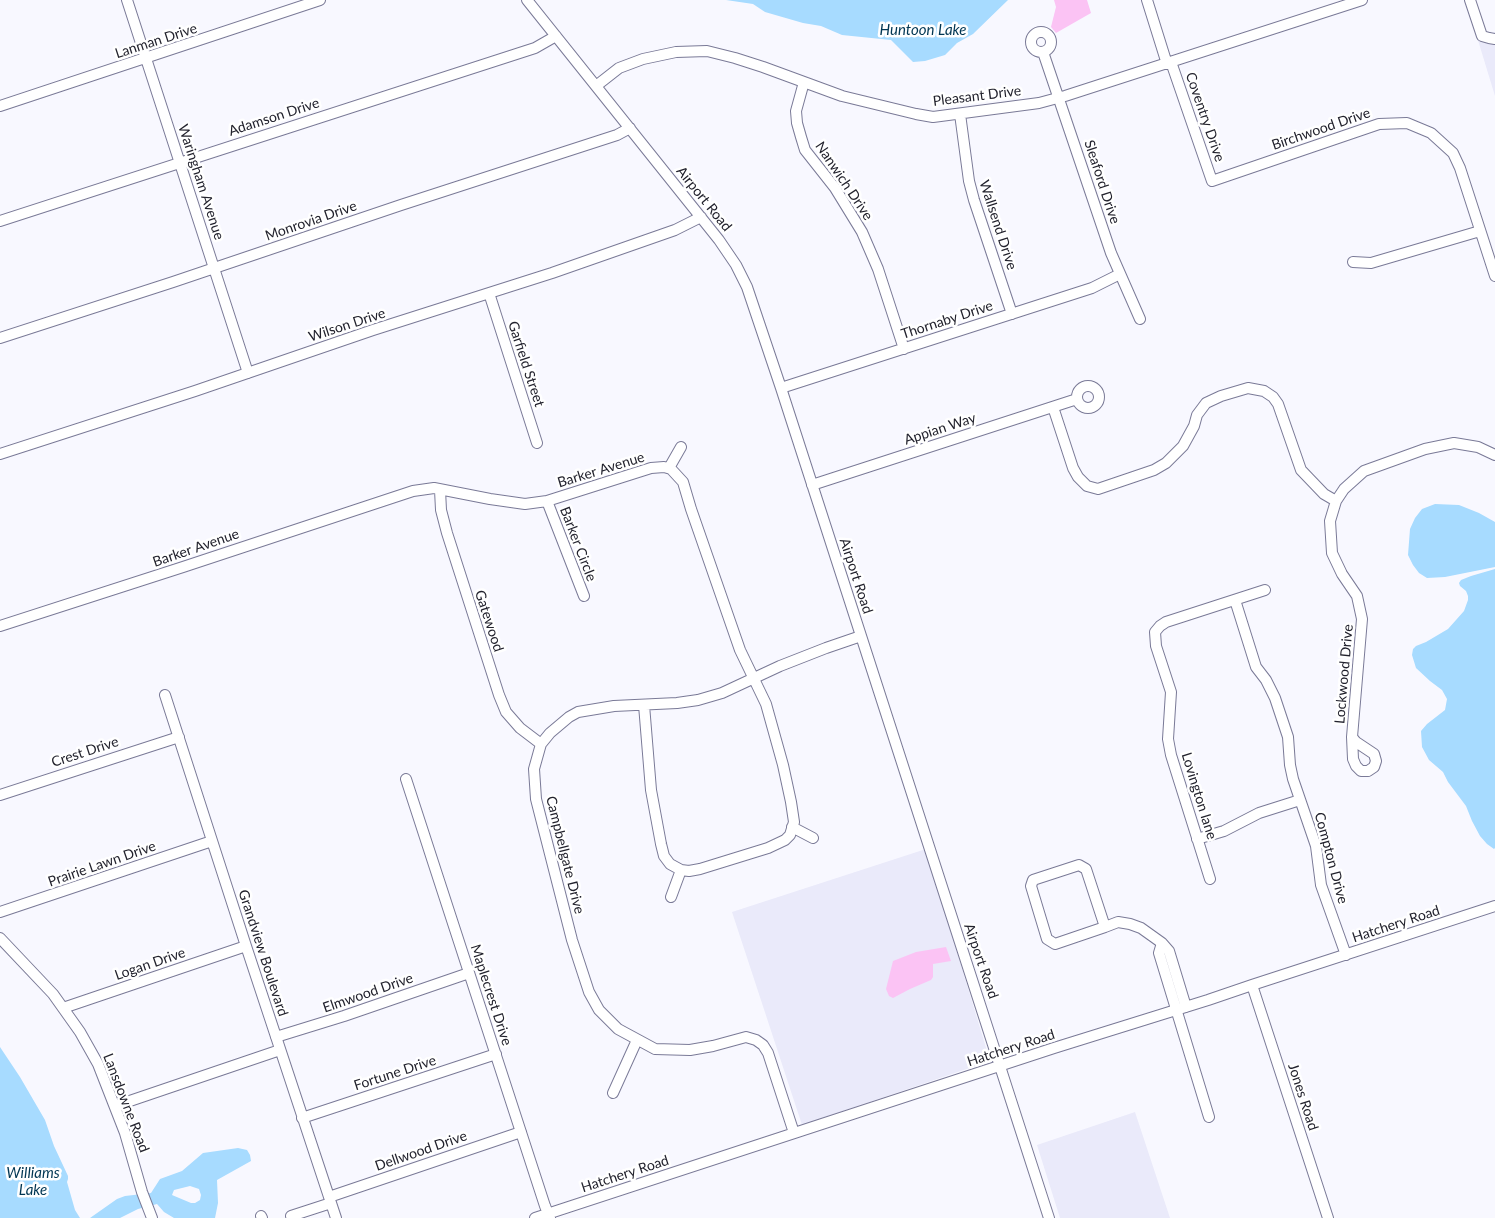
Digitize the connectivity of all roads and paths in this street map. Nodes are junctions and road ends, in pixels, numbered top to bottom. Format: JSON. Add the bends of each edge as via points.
{"nodes":[{"id":1,"x":127,"y":0,"type":"edge"},
{"id":2,"x":320,"y":0,"type":"edge"},
{"id":3,"x":527,"y":0,"type":"edge"},
{"id":4,"x":1147,"y":0,"type":"edge"},
{"id":5,"x":1362,"y":0,"type":"edge"},
{"id":6,"x":1470,"y":0,"type":"edge"},
{"id":7,"x":556,"y":36,"type":"junction"},
{"id":8,"x":1495,"y":39,"type":"edge"},
{"id":9,"x":1043,"y":52,"type":"dead end"},
{"id":10,"x":146,"y":58,"type":"junction"},
{"id":11,"x":1169,"y":63,"type":"junction"},
{"id":12,"x":804,"y":82,"type":"junction"},
{"id":13,"x":596,"y":86,"type":"junction"},
{"id":14,"x":1059,"y":98,"type":"junction"},
{"id":15,"x":0,"y":106,"type":"edge"},
{"id":16,"x":960,"y":114,"type":"junction"},
{"id":17,"x":630,"y":128,"type":"junction"},
{"id":18,"x":181,"y":162,"type":"junction"},
{"id":19,"x":1212,"y":181,"type":"joint"},
{"id":20,"x":701,"y":217,"type":"junction"},
{"id":21,"x":0,"y":221,"type":"edge"},
{"id":22,"x":1480,"y":231,"type":"junction"},
{"id":23,"x":1353,"y":262,"type":"dead end"},
{"id":24,"x":215,"y":268,"type":"junction"},
{"id":25,"x":1120,"y":274,"type":"junction"},
{"id":26,"x":1495,"y":276,"type":"edge"},
{"id":27,"x":489,"y":293,"type":"junction"},
{"id":28,"x":1012,"y":314,"type":"junction"},
{"id":29,"x":1140,"y":319,"type":"dead end"},
{"id":30,"x":0,"y":338,"type":"edge"},
{"id":31,"x":904,"y":349,"type":"junction"},
{"id":32,"x":248,"y":373,"type":"junction"},
{"id":33,"x":782,"y":388,"type":"junction"},
{"id":34,"x":1077,"y":399,"type":"dead end"},
{"id":35,"x":1053,"y":406,"type":"junction"},
{"id":36,"x":537,"y":443,"type":"dead end"},
{"id":37,"x":681,"y":447,"type":"dead end"},
{"id":38,"x":0,"y":454,"type":"edge"},
{"id":39,"x":1495,"y":455,"type":"edge"},
{"id":40,"x":669,"y":468,"type":"junction"},
{"id":41,"x":812,"y":485,"type":"junction"},
{"id":42,"x":440,"y":490,"type":"junction"},
{"id":43,"x":547,"y":501,"type":"junction"},
{"id":44,"x":1336,"y":501,"type":"junction"},
{"id":45,"x":1265,"y":590,"type":"dead end"},
{"id":46,"x":584,"y":596,"type":"dead end"},
{"id":47,"x":1235,"y":600,"type":"junction"},
{"id":48,"x":0,"y":626,"type":"edge"},
{"id":49,"x":861,"y":636,"type":"junction"},
{"id":50,"x":754,"y":680,"type":"junction"},
{"id":51,"x":165,"y":695,"type":"dead end"},
{"id":52,"x":644,"y":705,"type":"junction"},
{"id":53,"x":179,"y":736,"type":"junction"},
{"id":54,"x":1352,"y":737,"type":"dead end"},
{"id":55,"x":541,"y":744,"type":"junction"},
{"id":56,"x":406,"y":779,"type":"dead end"},
{"id":57,"x":0,"y":795,"type":"edge"},
{"id":58,"x":1300,"y":800,"type":"junction"},
{"id":59,"x":792,"y":827,"type":"junction"},
{"id":60,"x":813,"y":838,"type":"dead end"},
{"id":61,"x":1197,"y":839,"type":"junction"},
{"id":62,"x":212,"y":841,"type":"junction"},
{"id":63,"x":681,"y":870,"type":"junction"},
{"id":64,"x":1210,"y":879,"type":"dead end"},
{"id":65,"x":670,"y":897,"type":"dead end"},
{"id":66,"x":1495,"y":906,"type":"edge"},
{"id":67,"x":0,"y":912,"type":"edge"},
{"id":68,"x":1105,"y":927,"type":"junction"},
{"id":69,"x":0,"y":938,"type":"edge"},
{"id":70,"x":1162,"y":944,"type":"junction"},
{"id":71,"x":246,"y":946,"type":"junction"},
{"id":72,"x":1346,"y":955,"type":"junction"},
{"id":73,"x":470,"y":973,"type":"junction"},
{"id":74,"x":1252,"y":985,"type":"junction"},
{"id":75,"x":1186,"y":1007,"type":"junction"},
{"id":76,"x":63,"y":1008,"type":"junction"},
{"id":77,"x":1176,"y":1011,"type":"junction"},
{"id":78,"x":276,"y":1037,"type":"junction"},
{"id":79,"x":637,"y":1040,"type":"junction"},
{"id":80,"x":280,"y":1050,"type":"junction"},
{"id":81,"x":496,"y":1054,"type":"junction"},
{"id":82,"x":1000,"y":1066,"type":"junction"},
{"id":83,"x":613,"y":1093,"type":"dead end"},
{"id":84,"x":115,"y":1106,"type":"junction"},
{"id":85,"x":1209,"y":1117,"type":"dead end"},
{"id":86,"x":302,"y":1118,"type":"junction"},
{"id":87,"x":521,"y":1132,"type":"junction"},
{"id":88,"x":794,"y":1133,"type":"junction"},
{"id":89,"x":330,"y":1200,"type":"junction"},
{"id":90,"x":150,"y":1213,"type":"edge"},
{"id":91,"x":291,"y":1216,"type":"dead end"},
{"id":92,"x":549,"y":1216,"type":"edge"},
{"id":93,"x":336,"y":1218,"type":"edge"},
{"id":94,"x":535,"y":1218,"type":"edge"},
{"id":95,"x":1049,"y":1218,"type":"edge"},
{"id":96,"x":1328,"y":1218,"type":"edge"}],
"edges":[{"from":1,"to":10,"type":"street","name":"Waringham Avenue"},
{"from":2,"to":10,"type":"street","name":"Lanman Drive"},
{"from":3,"to":7,"type":"street","name":"Airport Road"},
{"from":4,"to":11,"type":"street","name":"Coventry Drive"},
{"from":5,"to":11,"type":"street","name":"Pleasant Drive"},
{"from":6,"to":8,"type":"street","via":[[1482,36]]},
{"from":7,"to":13,"type":"street","name":"Airport Road"},
{"from":7,"to":18,"type":"street","name":"Adamson Drive","via":[[535,48]]},
{"from":9,"to":14,"type":"street","name":"Sleaford Drive"},
{"from":10,"to":15,"type":"street","name":"Lanman Drive"},
{"from":10,"to":18,"type":"street","name":"Waringham Avenue"},
{"from":11,"to":14,"type":"street","name":"Pleasant Drive"},
{"from":11,"to":19,"type":"street","name":"Coventry Drive"},
{"from":12,"to":13,"type":"street","name":"Pleasant Drive","via":[[735,58],[693,50],[632,63]]},
{"from":12,"to":16,"type":"street","name":"Pleasant Drive","via":[[842,96],[916,114],[933,117]]},
{"from":12,"to":31,"type":"street","name":"Nanwich Drive","via":[[796,110],[800,138],[862,232],[878,269]]},
{"from":13,"to":17,"type":"street","name":"Airport Road"},
{"from":14,"to":16,"type":"street","name":"Pleasant Drive"},
{"from":14,"to":25,"type":"street","name":"Sleaford Drive"},
{"from":16,"to":28,"type":"street","name":"Wallsend Drive","via":[[971,191]]},
{"from":17,"to":20,"type":"street","name":"Airport Road"},
{"from":17,"to":24,"type":"street","name":"Monrovia Drive"},
{"from":18,"to":21,"type":"street","name":"Adamson Drive"},
{"from":18,"to":24,"type":"street","name":"Waringham Avenue"},
{"from":19,"to":22,"type":"street","name":"Birchwood Drive","via":[[1379,124],[1407,124],[1431,133],[1453,153]]},
{"from":20,"to":27,"type":"street","name":"Wilson Drive","via":[[676,230]]},
{"from":20,"to":33,"type":"street","name":"Airport Road","via":[[731,256],[744,280]]},
{"from":22,"to":23,"type":"street","via":[[1371,263]]},
{"from":22,"to":26,"type":"street","name":"Birchwood Drive"},
{"from":24,"to":30,"type":"street","name":"Monrovia Drive"},
{"from":24,"to":32,"type":"street","name":"Waringham Avenue"},
{"from":25,"to":28,"type":"street","name":"Thornaby Drive","via":[[1092,288]]},
{"from":25,"to":29,"type":"street","name":"Sleaford Drive"},
{"from":27,"to":32,"type":"street","name":"Wilson Drive"},
{"from":27,"to":36,"type":"street","name":"Garfield Street"},
{"from":28,"to":31,"type":"street","name":"Thornaby Drive"},
{"from":31,"to":33,"type":"street","name":"Thornaby Drive"},
{"from":32,"to":38,"type":"street","name":"Wilson Drive"},
{"from":33,"to":41,"type":"street","name":"Airport Road"},
{"from":34,"to":35,"type":"street","name":"Appian Way"},
{"from":35,"to":41,"type":"street","name":"Appian Way"},
{"from":35,"to":44,"type":"street","via":[[1073,468],[1087,486],[1098,489],[1166,463],[1183,446],[1206,403],[1248,388],[1264,391],[1278,404],[1301,470],[1324,494]]},
{"from":37,"to":40,"type":"street"},
{"from":39,"to":44,"type":"street","name":"Lockwood Drive","via":[[1478,447],[1454,444],[1425,449],[1364,471]]},
{"from":40,"to":43,"type":"street","name":"Barker Avenue","via":[[651,468]]},
{"from":40,"to":50,"type":"street","via":[[683,482],[740,650]]},
{"from":41,"to":49,"type":"street","name":"Airport Road"},
{"from":42,"to":43,"type":"street","name":"Barker Avenue","via":[[525,504]]},
{"from":42,"to":48,"type":"street","name":"Barker Avenue","via":[[413,490]]},
{"from":42,"to":55,"type":"street","name":"Gatewood","via":[[446,533],[499,695],[506,712]]},
{"from":43,"to":46,"type":"street","name":"Barker Circle"},
{"from":44,"to":54,"type":"street","name":"Lockwood Drive","via":[[1330,521],[1332,553],[1357,596],[1362,619]]},
{"from":45,"to":47,"type":"street","name":"Lovington lane"},
{"from":47,"to":58,"type":"street","name":"Compton Drive","via":[[1256,667],[1275,698],[1288,737],[1290,765]]},
{"from":47,"to":61,"type":"street","name":"Lovington lane","via":[[1166,622],[1155,632],[1156,646],[1171,692],[1170,755]]},
{"from":49,"to":50,"type":"street","name":"Campbellgate Drive","via":[[780,666]]},
{"from":49,"to":82,"type":"street","name":"Airport Road"},
{"from":50,"to":52,"type":"street","name":"Campbellgate Drive","via":[[698,700]]},
{"from":50,"to":59,"type":"street","via":[[766,704],[783,765],[793,812]]},
{"from":51,"to":53,"type":"street","name":"Grandview Boulevard"},
{"from":52,"to":55,"type":"street","name":"Campbellgate Drive","via":[[578,712],[550,732]]},
{"from":52,"to":63,"type":"street","via":[[651,790],[661,844],[670,864]]},
{"from":53,"to":57,"type":"street","name":"Crest Drive"},
{"from":53,"to":62,"type":"street","name":"Grandview Boulevard"},
{"from":55,"to":79,"type":"street","name":"Campbellgate Drive","via":[[534,769],[536,799],[582,971],[599,1010],[618,1029]]},
{"from":56,"to":73,"type":"street","name":"Maplecrest Drive"},
{"from":58,"to":61,"type":"street"},
{"from":58,"to":72,"type":"street","name":"Compton Drive","via":[[1316,846],[1322,885]]},
{"from":59,"to":60,"type":"street"},
{"from":59,"to":63,"type":"street","via":[[785,840],[768,848],[700,869]]},
{"from":61,"to":64,"type":"street","name":"Lovington lane"},
{"from":62,"to":67,"type":"street","name":"Prairie Lawn Drive"},
{"from":62,"to":71,"type":"street","name":"Grandview Boulevard"},
{"from":63,"to":65,"type":"street"},
{"from":66,"to":72,"type":"street","name":"Hatchery Road"},
{"from":68,"to":68,"type":"street","via":[[1055,944],[1047,939],[1033,880],[1079,865],[1086,869]]},
{"from":68,"to":70,"type":"street","via":[[1118,922],[1130,924],[1142,928]]},
{"from":69,"to":76,"type":"street","name":"Lansdowne Road"},
{"from":70,"to":75,"type":"street","via":[[1169,952]]},
{"from":70,"to":77,"type":"street","via":[[1159,953]]},
{"from":71,"to":76,"type":"street","name":"Logan Drive"},
{"from":71,"to":78,"type":"street","name":"Grandview Boulevard"},
{"from":72,"to":74,"type":"street","name":"Hatchery Road"},
{"from":73,"to":78,"type":"street","name":"Elmwood Drive"},
{"from":73,"to":81,"type":"street","name":"Maplecrest Drive"},
{"from":74,"to":75,"type":"street","name":"Hatchery Road"},
{"from":74,"to":96,"type":"street","name":"Jones Road"},
{"from":75,"to":77,"type":"street","name":"Hatchery Road"},
{"from":76,"to":84,"type":"street","name":"Lansdowne Road","via":[[98,1064]]},
{"from":77,"to":82,"type":"street","name":"Hatchery Road"},
{"from":77,"to":85,"type":"street"},
{"from":78,"to":80,"type":"street","name":"Grandview Boulevard"},
{"from":79,"to":83,"type":"street"},
{"from":79,"to":88,"type":"street","name":"Campbellgate Drive","via":[[655,1049],[690,1050],[746,1037],[756,1040],[768,1053]]},
{"from":80,"to":84,"type":"street"},
{"from":80,"to":86,"type":"street","name":"Grandview Boulevard"},
{"from":81,"to":86,"type":"street","name":"Fortune Drive"},
{"from":81,"to":87,"type":"street","name":"Maplecrest Drive"},
{"from":82,"to":88,"type":"street","name":"Hatchery Road"},
{"from":82,"to":95,"type":"street","name":"Airport Road"},
{"from":84,"to":90,"type":"street","name":"Lansdowne Road"},
{"from":86,"to":89,"type":"street","name":"Grandview Boulevard"},
{"from":87,"to":89,"type":"street","name":"Dellwood Drive"},
{"from":87,"to":92,"type":"street","name":"Maplecrest Drive"},
{"from":88,"to":92,"type":"street","name":"Hatchery Road"},
{"from":89,"to":91,"type":"street","name":"Dellwood Drive"},
{"from":89,"to":93,"type":"street","name":"Grandview Boulevard"},
{"from":92,"to":94,"type":"street","name":"Hatchery Road"}]}
